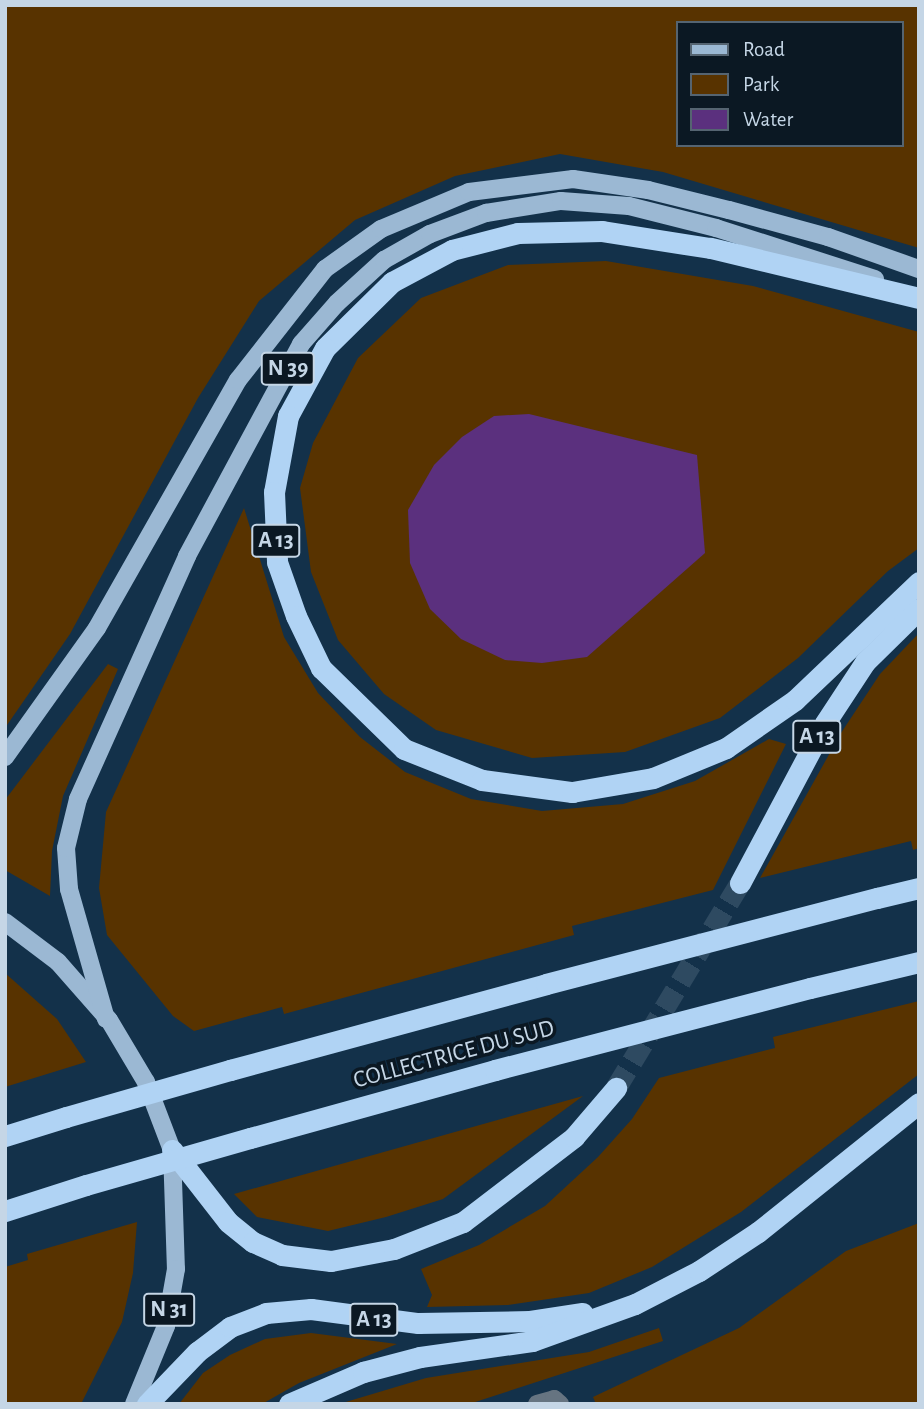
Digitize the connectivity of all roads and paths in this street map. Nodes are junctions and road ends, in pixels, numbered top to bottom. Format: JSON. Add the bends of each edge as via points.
{"nodes":[{"id":1,"x":919,"y":269,"type":"edge"},
{"id":2,"x":919,"y":293,"type":"edge"},
{"id":3,"x":919,"y":298,"type":"edge"},
{"id":4,"x":919,"y":582,"type":"edge"},
{"id":5,"x":919,"y":609,"type":"edge"},
{"id":6,"x":5,"y":757,"type":"edge"},
{"id":7,"x":740,"y":883,"type":"tunnel mouth"},
{"id":8,"x":919,"y":888,"type":"edge"},
{"id":9,"x":5,"y":922,"type":"edge"},
{"id":10,"x":919,"y":962,"type":"edge"},
{"id":11,"x":106,"y":1018,"type":"junction"},
{"id":12,"x":616,"y":1088,"type":"tunnel mouth"},
{"id":13,"x":919,"y":1103,"type":"edge"},
{"id":14,"x":5,"y":1136,"type":"edge"},
{"id":15,"x":172,"y":1150,"type":"junction"},
{"id":16,"x":5,"y":1210,"type":"edge"},
{"id":17,"x":635,"y":1304,"type":"junction"},
{"id":18,"x":134,"y":1404,"type":"edge"},
{"id":19,"x":146,"y":1404,"type":"edge"},
{"id":20,"x":289,"y":1404,"type":"edge"},
{"id":21,"x":537,"y":1404,"type":"edge"},
{"id":22,"x":560,"y":1404,"type":"edge"}],
"edges":[{"from":1,"to":6,"type":"main road","number":"N 39","via":[[828,237],[729,210],[648,190],[573,179],[469,192],[381,229],[325,269],[244,370],[97,628]]},
{"from":2,"to":11,"type":"main road","number":"N 39","via":[[716,228],[629,206],[561,201],[486,213],[430,234],[384,260],[302,344],[187,556],[78,799],[66,848],[69,889]]},
{"from":3,"to":4,"type":"highway","number":"A 13","via":[[710,248],[601,231],[519,233],[452,250],[392,282],[325,348],[288,416],[274,492],[278,562],[296,616],[321,668],[404,749],[482,780],[572,792],[653,778],[726,748],[795,700]]},
{"from":5,"to":7,"type":"highway","number":"A 13","via":[[865,662],[825,723]]},
{"from":8,"to":14,"type":"highway","name":"COLLECTRICE DU SUD","bridge":true,"via":[[546,984]]},
{"from":9,"to":11,"type":"main road","number":"N 31","via":[[58,962]]},
{"from":10,"to":16,"type":"highway","name":"COLLECTRICE DU SUD","bridge":true,"via":[[495,1070]]},
{"from":11,"to":15,"type":"main road","number":"N 31","via":[[146,1082]]},
{"from":12,"to":15,"type":"highway","via":[[574,1137],[464,1222],[394,1249],[331,1261],[282,1255],[254,1242],[228,1222]]},
{"from":13,"to":17,"type":"highway","number":"A 13","via":[[758,1232],[699,1271]]},
{"from":15,"to":18,"type":"main road","number":"N 31","via":[[176,1269],[166,1326]]},
{"from":17,"to":19,"type":"highway","number":"A 13","via":[[530,1321],[418,1323],[311,1309],[266,1313],[219,1335]]},
{"from":17,"to":20,"type":"highway","number":"A 13","via":[[531,1341],[420,1357],[363,1372]]},
{"from":21,"to":22,"type":"lane","via":[[554,1399]]}]}
